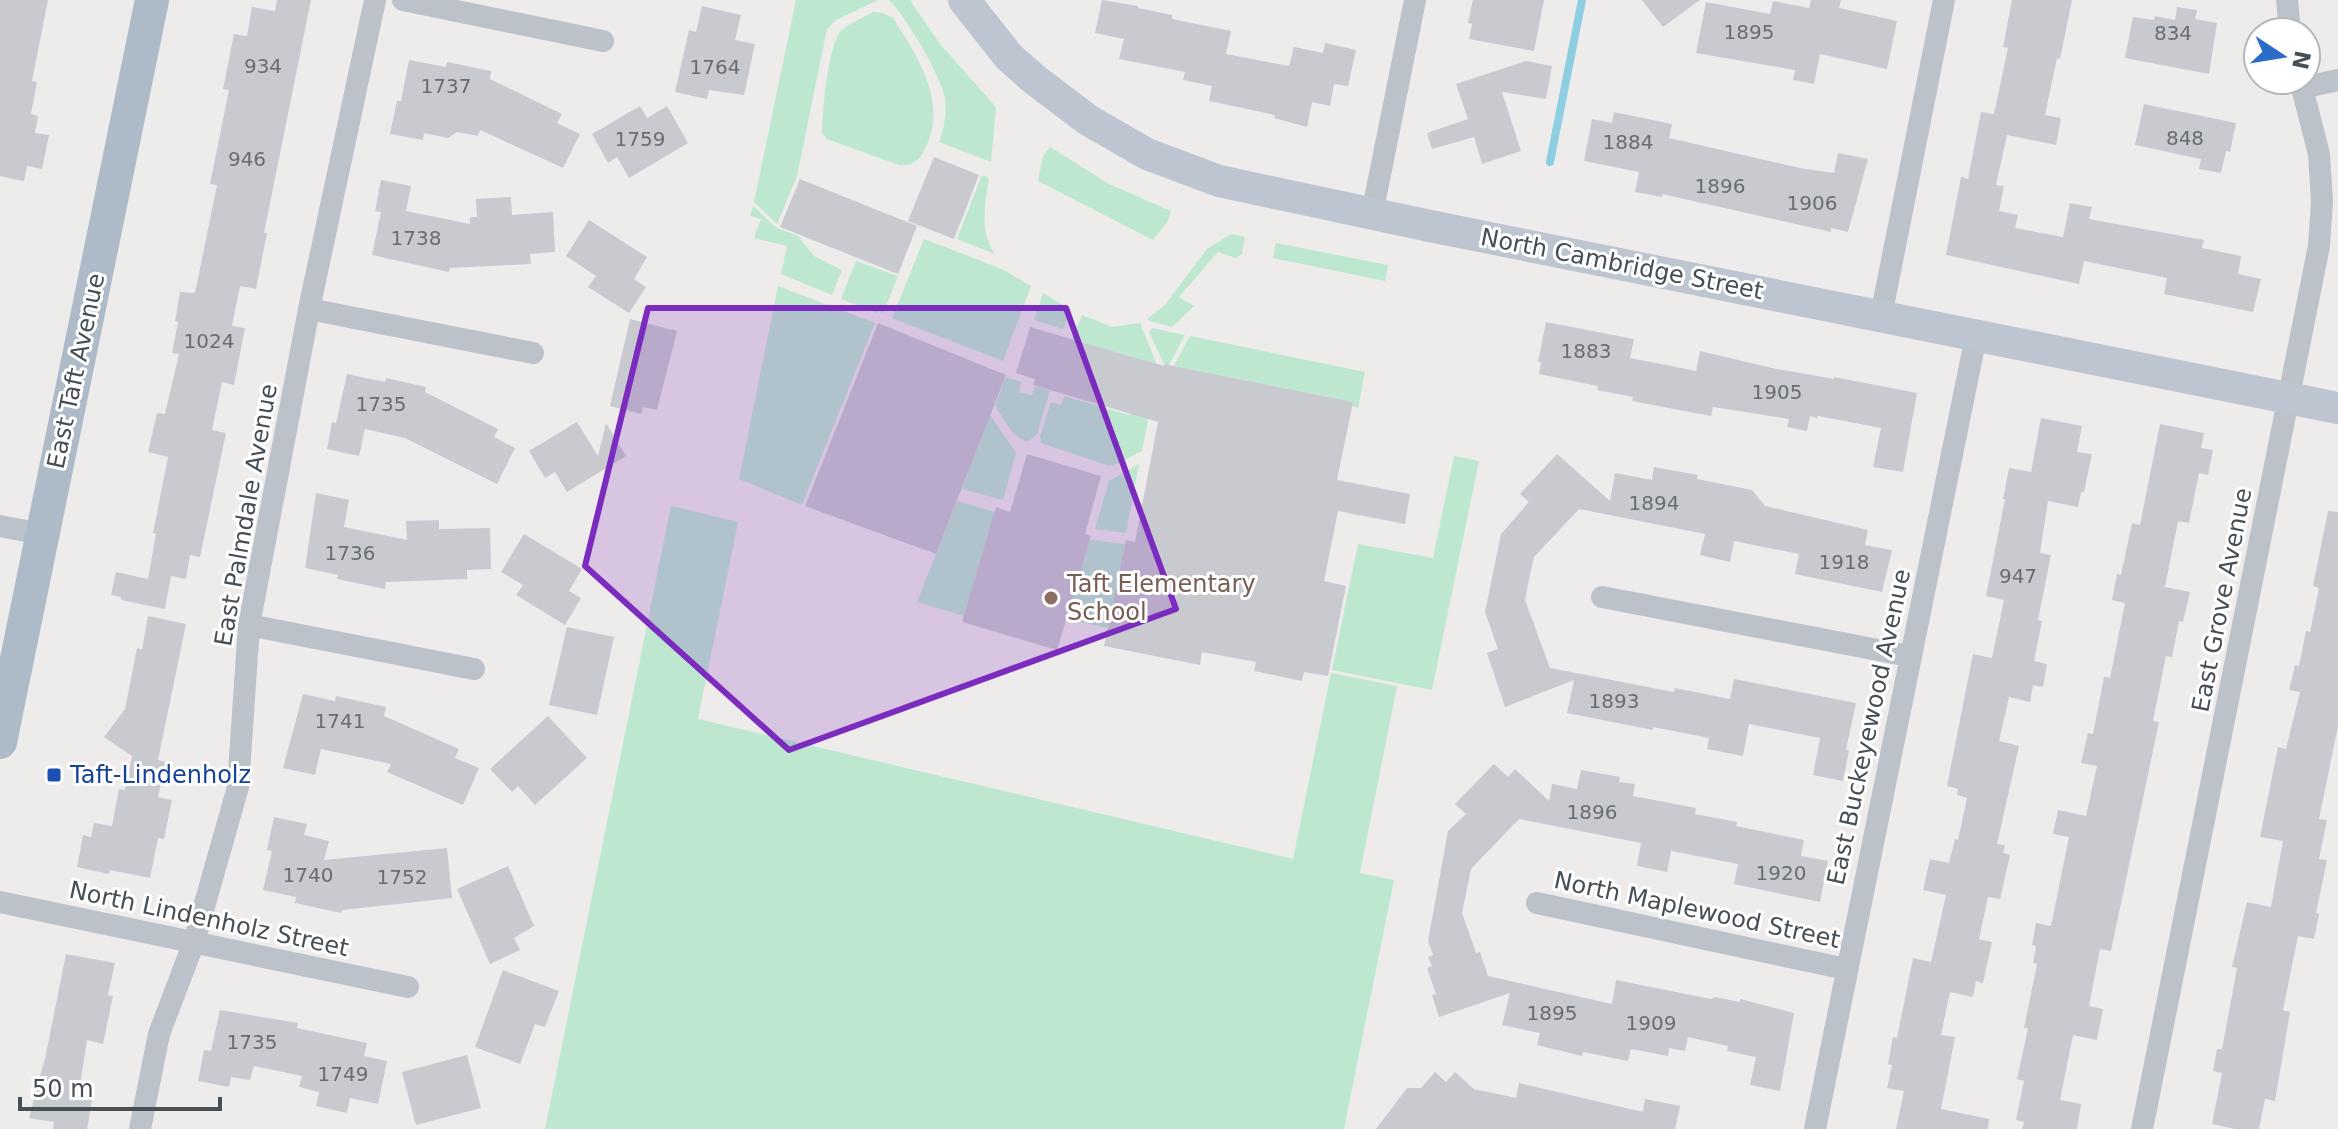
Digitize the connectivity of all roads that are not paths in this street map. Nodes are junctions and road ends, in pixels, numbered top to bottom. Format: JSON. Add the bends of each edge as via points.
{"nodes":[{"id":1,"x":152,"y":0,"type":"edge"},
{"id":2,"x":375,"y":0,"type":"edge"},
{"id":3,"x":403,"y":0,"type":"edge"},
{"id":4,"x":964,"y":0,"type":"edge"},
{"id":5,"x":1415,"y":0,"type":"edge"},
{"id":6,"x":1944,"y":0,"type":"edge"},
{"id":7,"x":603,"y":41,"type":"dead end"},
{"id":8,"x":2304,"y":96,"type":"edge"},
{"id":9,"x":1372,"y":214,"type":"junction"},
{"id":10,"x":309,"y":309,"type":"junction"},
{"id":11,"x":1881,"y":316,"type":"junction"},
{"id":12,"x":1976,"y":336,"type":"junction"},
{"id":13,"x":533,"y":353,"type":"dead end"},
{"id":14,"x":2289,"y":398,"type":"junction"},
{"id":15,"x":2338,"y":408,"type":"edge"},
{"id":16,"x":0,"y":526,"type":"edge"},
{"id":17,"x":42,"y":534,"type":"junction"},
{"id":18,"x":1602,"y":597,"type":"dead end"},
{"id":19,"x":249,"y":625,"type":"junction"},
{"id":20,"x":1909,"y":656,"type":"junction"},
{"id":21,"x":474,"y":669,"type":"dead end"},
{"id":22,"x":0,"y":742,"type":"edge"},
{"id":23,"x":0,"y":902,"type":"edge"},
{"id":24,"x":1537,"y":903,"type":"dead end"},
{"id":25,"x":194,"y":942,"type":"junction"},
{"id":26,"x":1846,"y":969,"type":"junction"},
{"id":27,"x":408,"y":987,"type":"dead end"},
{"id":28,"x":140,"y":1129,"type":"edge"},
{"id":29,"x":1815,"y":1129,"type":"edge"},
{"id":30,"x":2142,"y":1129,"type":"edge"}],
"edges":[{"from":1,"to":17,"type":"main road","name":"East Taft Avenue"},
{"from":2,"to":10,"type":"street","name":"East Palmdale Avenue"},
{"from":3,"to":7,"type":"street"},
{"from":4,"to":9,"type":"street","name":"North Cambridge Street","via":[[1009,57],[1034,79],[1098,127],[1147,154],[1219,181]]},
{"from":5,"to":9,"type":"street"},
{"from":6,"to":11,"type":"street"},
{"from":8,"to":14,"type":"street","name":"East Grove Avenue","via":[[2319,154],[2322,201],[2319,246]]},
{"from":9,"to":11,"type":"street","name":"North Cambridge Street"},
{"from":10,"to":13,"type":"street"},
{"from":10,"to":19,"type":"street","name":"East Palmdale Avenue"},
{"from":11,"to":12,"type":"street","name":"North Cambridge Street"},
{"from":12,"to":14,"type":"street","name":"North Cambridge Street"},
{"from":12,"to":20,"type":"street","name":"East Buckeyewood Avenue"},
{"from":14,"to":15,"type":"street","name":"North Cambridge Street"},
{"from":14,"to":30,"type":"street","name":"East Grove Avenue"},
{"from":16,"to":17,"type":"street"},
{"from":17,"to":22,"type":"main road","name":"East Taft Avenue"},
{"from":18,"to":20,"type":"street"},
{"from":19,"to":21,"type":"street"},
{"from":19,"to":25,"type":"street","name":"East Palmdale Avenue","via":[[238,787]]},
{"from":20,"to":26,"type":"street","name":"East Buckeyewood Avenue"},
{"from":23,"to":25,"type":"street","name":"North Lindenholz Street"},
{"from":24,"to":26,"type":"street","name":"North Maplewood Street"},
{"from":25,"to":27,"type":"street","name":"North Lindenholz Street"},
{"from":25,"to":28,"type":"street","name":"East Palmdale Avenue","via":[[159,1034]]},
{"from":26,"to":29,"type":"street","name":"East Buckeyewood Avenue"}]}
